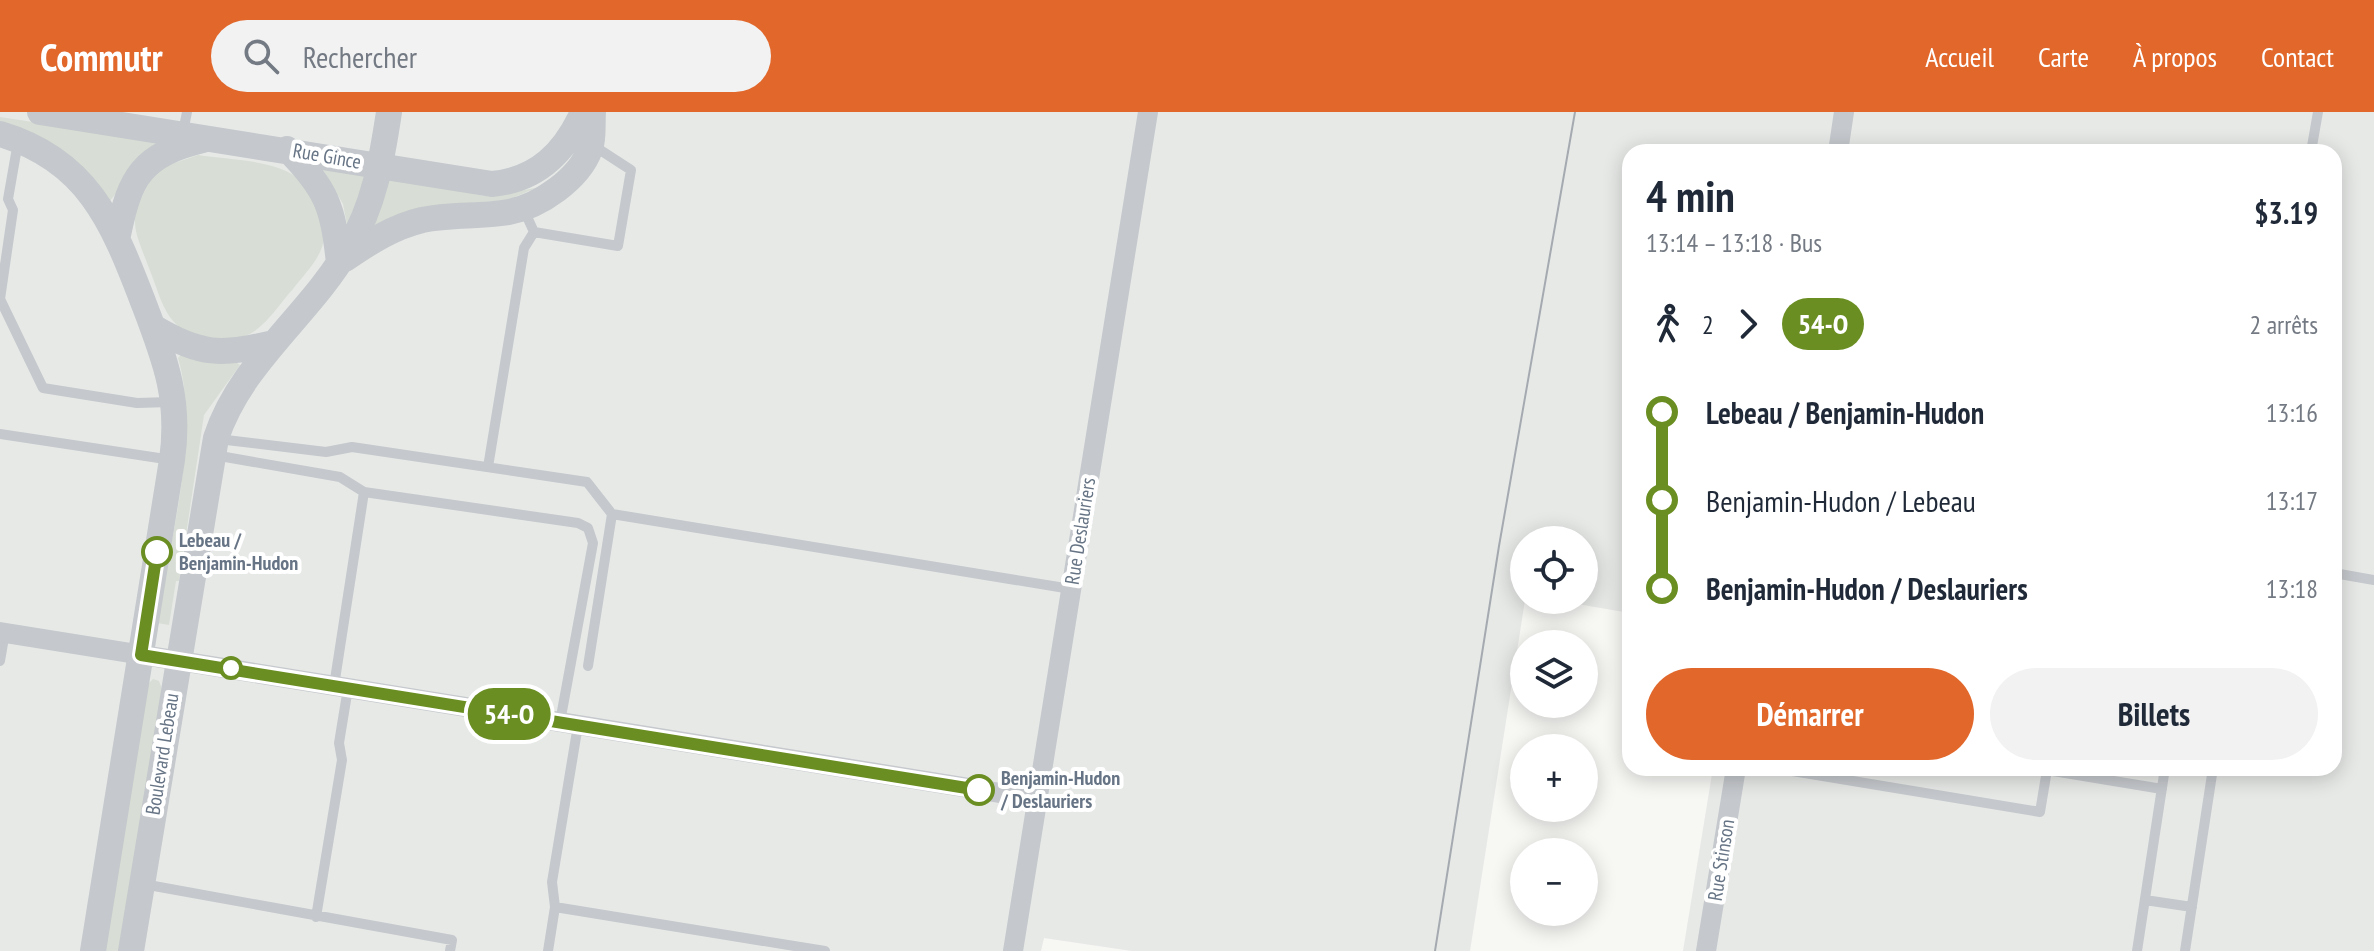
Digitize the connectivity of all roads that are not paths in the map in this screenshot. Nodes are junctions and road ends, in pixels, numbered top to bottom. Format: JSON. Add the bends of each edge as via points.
{"nodes":[{"id":1,"x":40,"y":112,"type":"edge"},
{"id":2,"x":389,"y":112,"type":"edge"},
{"id":3,"x":583,"y":112,"type":"edge"},
{"id":4,"x":593,"y":112,"type":"edge"},
{"id":5,"x":1148,"y":112,"type":"edge"},
{"id":6,"x":1844,"y":112,"type":"edge"},
{"id":7,"x":2318,"y":112,"type":"edge"},
{"id":8,"x":183,"y":131,"type":"edge"},
{"id":9,"x":9,"y":137,"type":"edge"},
{"id":10,"x":1839,"y":144,"type":"edge"},
{"id":11,"x":2312,"y":144,"type":"edge"},
{"id":12,"x":591,"y":145,"type":"junction"},
{"id":13,"x":287,"y":149,"type":"junction"},
{"id":14,"x":381,"y":165,"type":"junction"},
{"id":15,"x":529,"y":220,"type":"junction"},
{"id":16,"x":118,"y":235,"type":"junction"},
{"id":17,"x":339,"y":263,"type":"junction"},
{"id":18,"x":153,"y":327,"type":"junction"},
{"id":19,"x":274,"y":343,"type":"junction"},
{"id":20,"x":175,"y":402,"type":"junction"},
{"id":21,"x":0,"y":434,"type":"edge"},
{"id":22,"x":214,"y":447,"type":"junction"},
{"id":23,"x":172,"y":460,"type":"junction"},
{"id":24,"x":488,"y":467,"type":"junction"},
{"id":25,"x":364,"y":492,"type":"junction"},
{"id":26,"x":612,"y":514,"type":"junction"},
{"id":27,"x":2342,"y":574,"type":"edge"},
{"id":28,"x":2374,"y":580,"type":"edge"},
{"id":29,"x":1071,"y":589,"type":"junction"},
{"id":30,"x":2,"y":632,"type":"edge"},
{"id":31,"x":141,"y":655,"type":"junction"},
{"id":32,"x":177,"y":660,"type":"junction"},
{"id":33,"x":0,"y":661,"type":"edge"},
{"id":34,"x":588,"y":666,"type":"dead end"},
{"id":35,"x":341,"y":687,"type":"junction"},
{"id":36,"x":569,"y":723,"type":"junction"},
{"id":37,"x":1735,"y":776,"type":"edge"},
{"id":38,"x":1822,"y":776,"type":"edge"},
{"id":39,"x":2046,"y":776,"type":"edge"},
{"id":40,"x":2083,"y":776,"type":"edge"},
{"id":41,"x":2164,"y":776,"type":"edge"},
{"id":42,"x":2212,"y":776,"type":"edge"},
{"id":43,"x":2162,"y":789,"type":"junction"},
{"id":44,"x":1038,"y":799,"type":"junction"},
{"id":45,"x":141,"y":883,"type":"junction"},
{"id":46,"x":2145,"y":900,"type":"junction"},
{"id":47,"x":555,"y":907,"type":"junction"},
{"id":48,"x":2192,"y":907,"type":"junction"},
{"id":49,"x":316,"y":917,"type":"junction"},
{"id":50,"x":93,"y":951,"type":"edge"},
{"id":51,"x":131,"y":951,"type":"edge"},
{"id":52,"x":450,"y":951,"type":"edge"},
{"id":53,"x":548,"y":951,"type":"edge"},
{"id":54,"x":825,"y":951,"type":"edge"},
{"id":55,"x":1013,"y":951,"type":"edge"},
{"id":56,"x":1706,"y":951,"type":"edge"},
{"id":57,"x":2137,"y":951,"type":"edge"},
{"id":58,"x":2185,"y":951,"type":"edge"}],
"edges":[{"from":1,"to":8,"type":"street"},
{"from":2,"to":14,"type":"street","name":"Boulevard Lebeau"},
{"from":3,"to":14,"type":"street","name":"Rue Gince","via":[[556,155],[531,174],[505,183],[472,183]]},
{"from":4,"to":12,"type":"street"},
{"from":5,"to":29,"type":"street","name":"Rue Deslauriers"},
{"from":6,"to":10,"type":"street"},
{"from":7,"to":11,"type":"lane"},
{"from":8,"to":13,"type":"street","name":"Rue Gince"},
{"from":8,"to":16,"type":"street","via":[[140,171],[128,191]]},
{"from":9,"to":16,"type":"street","via":[[55,159],[77,178]]},
{"from":9,"to":20,"type":"lane","via":[[8,199],[13,210],[0,299],[43,388],[137,403]]},
{"from":12,"to":15,"type":"street","name":"Boulevard Lebeau"},
{"from":12,"to":15,"type":"lane","via":[[631,170],[618,246]]},
{"from":13,"to":14,"type":"street","name":"Rue Gince"},
{"from":13,"to":17,"type":"street","via":[[328,197]]},
{"from":14,"to":17,"type":"street","name":"Boulevard Lebeau","via":[[360,227]]},
{"from":15,"to":17,"type":"street","name":"Boulevard Lebeau","via":[[408,224]]},
{"from":15,"to":24,"type":"lane"},
{"from":16,"to":18,"type":"street","name":"Boulevard Lebeau"},
{"from":17,"to":19,"type":"street","name":"Boulevard Lebeau"},
{"from":18,"to":19,"type":"street","via":[[208,352]]},
{"from":18,"to":20,"type":"street","name":"Boulevard Lebeau"},
{"from":19,"to":22,"type":"street","name":"Boulevard Lebeau","via":[[237,390]]},
{"from":20,"to":23,"type":"street","name":"Boulevard Lebeau"},
{"from":21,"to":23,"type":"lane"},
{"from":22,"to":24,"type":"lane","via":[[326,452],[352,447]]},
{"from":22,"to":25,"type":"lane","via":[[340,477]]},
{"from":22,"to":32,"type":"street","name":"Boulevard Lebeau"},
{"from":23,"to":31,"type":"street","name":"Boulevard Lebeau"},
{"from":24,"to":26,"type":"lane","via":[[587,482]]},
{"from":25,"to":35,"type":"lane"},
{"from":25,"to":36,"type":"lane","via":[[588,528],[593,543]]},
{"from":26,"to":29,"type":"lane"},
{"from":26,"to":34,"type":"lane"},
{"from":27,"to":28,"type":"lane"},
{"from":29,"to":44,"type":"street","name":"Rue Deslauriers"},
{"from":30,"to":31,"type":"street"},
{"from":30,"to":33,"type":"lane"},
{"from":31,"to":32,"type":"street"},
{"from":31,"to":50,"type":"street","name":"Boulevard Lebeau"},
{"from":32,"to":35,"type":"street"},
{"from":32,"to":45,"type":"street","name":"Boulevard Lebeau"},
{"from":35,"to":36,"type":"street"},
{"from":35,"to":49,"type":"lane","via":[[342,760]]},
{"from":36,"to":44,"type":"street"},
{"from":36,"to":47,"type":"lane","via":[[552,882]]},
{"from":37,"to":56,"type":"street","name":"Rue Stinson"},
{"from":38,"to":39,"type":"lane","via":[[2040,812]]},
{"from":40,"to":43,"type":"lane"},
{"from":41,"to":43,"type":"lane"},
{"from":42,"to":48,"type":"lane"},
{"from":43,"to":46,"type":"lane"},
{"from":44,"to":55,"type":"street","name":"Rue Deslauriers"},
{"from":45,"to":49,"type":"lane"},
{"from":45,"to":51,"type":"street","name":"Boulevard Lebeau"},
{"from":46,"to":48,"type":"lane"},
{"from":46,"to":57,"type":"lane"},
{"from":47,"to":53,"type":"lane"},
{"from":47,"to":54,"type":"lane"},
{"from":48,"to":58,"type":"lane"},
{"from":49,"to":52,"type":"lane","via":[[452,940]]}]}
